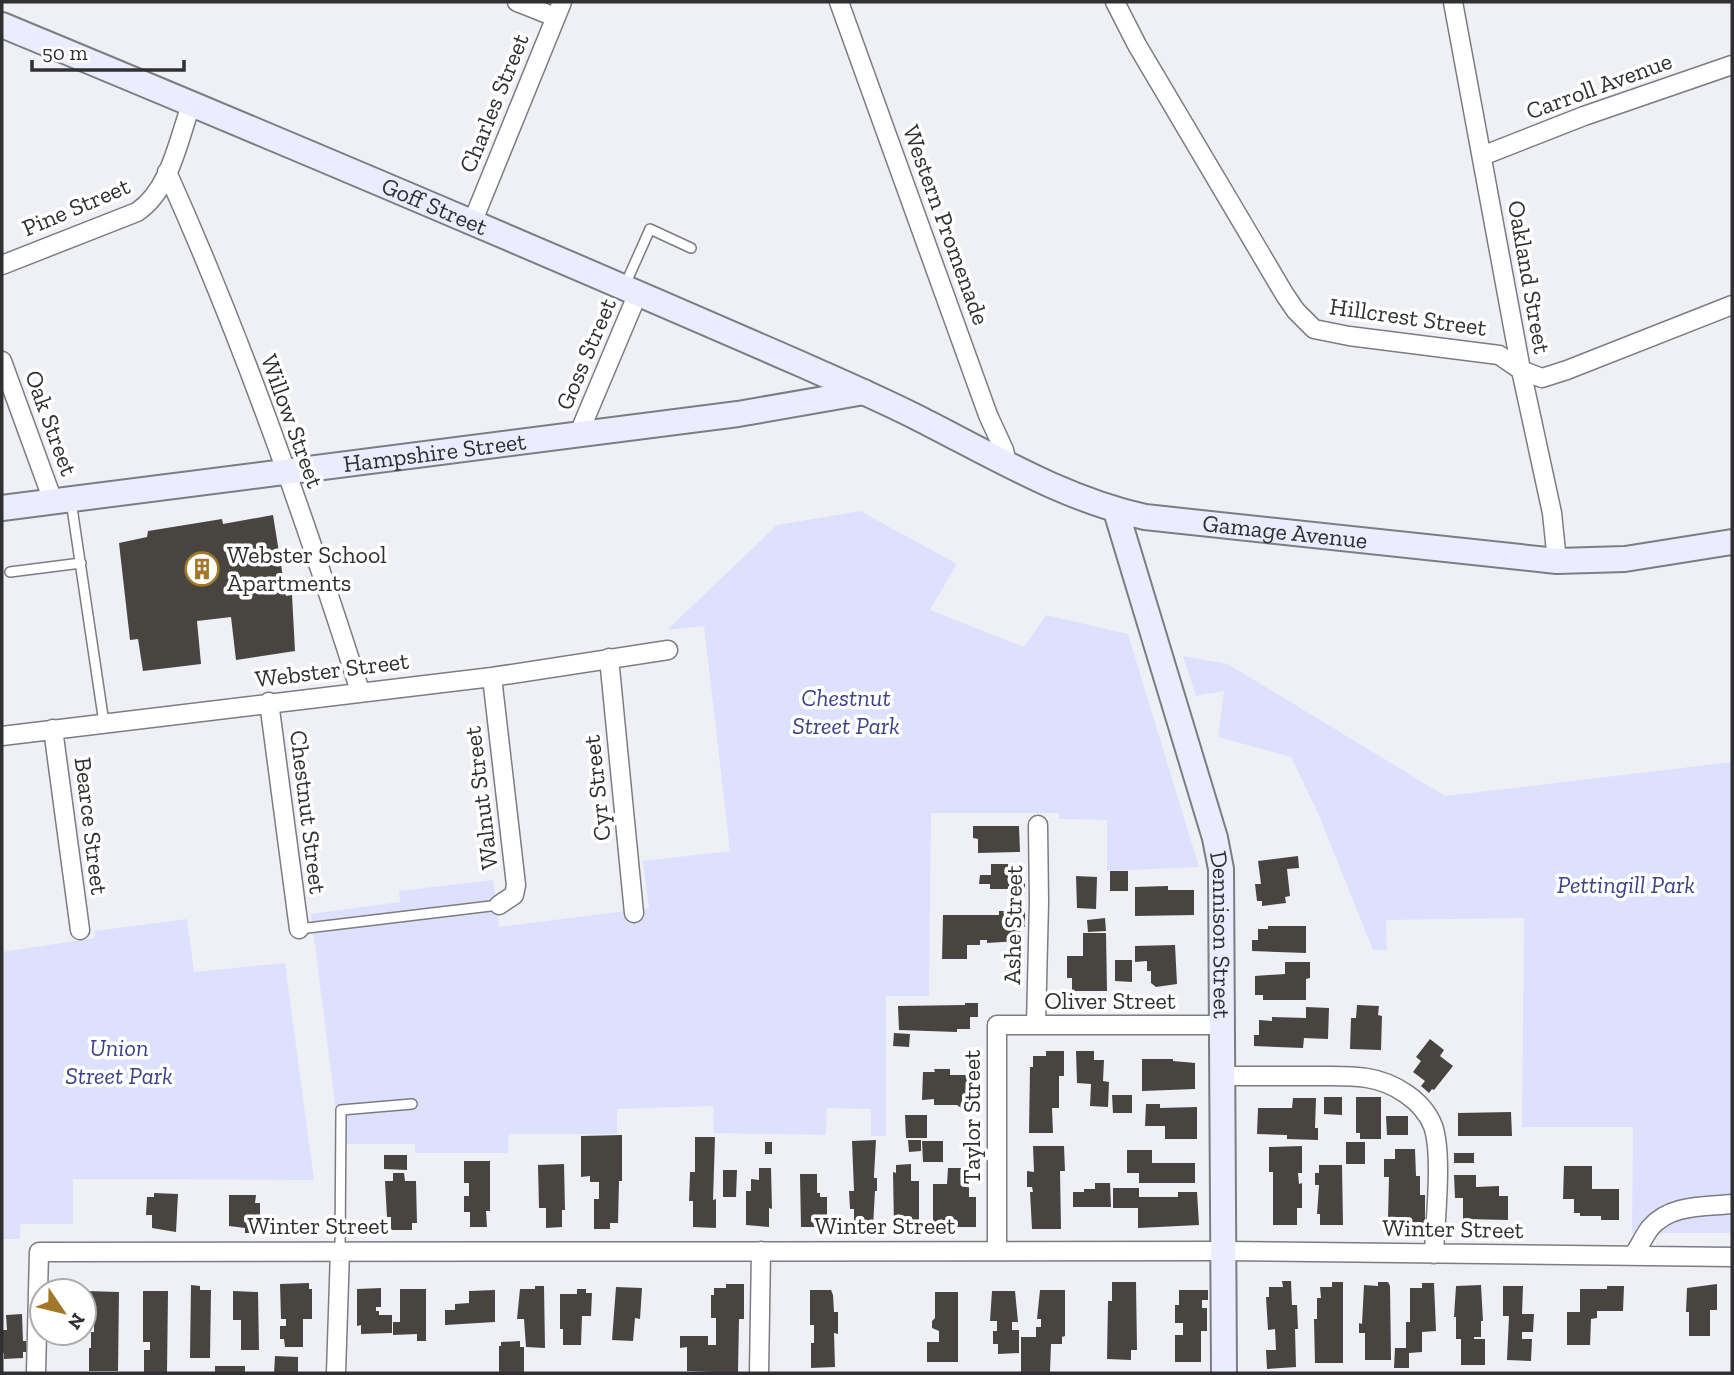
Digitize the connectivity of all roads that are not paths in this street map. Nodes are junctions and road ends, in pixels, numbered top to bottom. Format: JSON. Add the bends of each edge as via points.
{"nodes":[{"id":1,"x":517,"y":2,"type":"edge"},
{"id":2,"x":839,"y":2,"type":"edge"},
{"id":3,"x":1115,"y":2,"type":"edge"},
{"id":4,"x":1452,"y":2,"type":"edge"},
{"id":5,"x":558,"y":10,"type":"edge"},
{"id":6,"x":2,"y":25,"type":"edge"},
{"id":7,"x":1732,"y":65,"type":"edge"},
{"id":8,"x":191,"y":105,"type":"junction"},
{"id":9,"x":1482,"y":156,"type":"junction"},
{"id":10,"x":167,"y":172,"type":"junction"},
{"id":11,"x":472,"y":223,"type":"junction"},
{"id":12,"x":691,"y":248,"type":"dead end"},
{"id":13,"x":2,"y":265,"type":"edge"},
{"id":14,"x":631,"y":290,"type":"junction"},
{"id":15,"x":1732,"y":305,"type":"edge"},
{"id":16,"x":2,"y":361,"type":"edge"},
{"id":17,"x":1521,"y":370,"type":"junction"},
{"id":18,"x":864,"y":392,"type":"junction"},
{"id":19,"x":579,"y":433,"type":"junction"},
{"id":20,"x":1007,"y":464,"type":"junction"},
{"id":21,"x":285,"y":472,"type":"junction"},
{"id":22,"x":62,"y":500,"type":"junction"},
{"id":23,"x":2,"y":508,"type":"edge"},
{"id":24,"x":1116,"y":511,"type":"junction"},
{"id":25,"x":1732,"y":542,"type":"edge"},
{"id":26,"x":1557,"y":561,"type":"junction"},
{"id":27,"x":81,"y":563,"type":"junction"},
{"id":28,"x":10,"y":572,"type":"dead end"},
{"id":29,"x":668,"y":650,"type":"dead end"},
{"id":30,"x":609,"y":658,"type":"junction"},
{"id":31,"x":492,"y":677,"type":"junction"},
{"id":32,"x":360,"y":691,"type":"junction"},
{"id":33,"x":269,"y":702,"type":"junction"},
{"id":34,"x":104,"y":723,"type":"junction"},
{"id":35,"x":53,"y":729,"type":"junction"},
{"id":36,"x":2,"y":736,"type":"edge"},
{"id":37,"x":1038,"y":825,"type":"dead end"},
{"id":38,"x":499,"y":905,"type":"joint"},
{"id":39,"x":634,"y":913,"type":"dead end"},
{"id":40,"x":299,"y":929,"type":"joint"},
{"id":41,"x":80,"y":930,"type":"dead end"},
{"id":42,"x":997,"y":1025,"type":"joint"},
{"id":43,"x":1035,"y":1025,"type":"junction"},
{"id":44,"x":1223,"y":1026,"type":"junction"},
{"id":45,"x":1223,"y":1076,"type":"junction"},
{"id":46,"x":412,"y":1104,"type":"dead end"},
{"id":47,"x":1732,"y":1204,"type":"edge"},
{"id":48,"x":340,"y":1251,"type":"junction"},
{"id":49,"x":761,"y":1251,"type":"junction"},
{"id":50,"x":997,"y":1251,"type":"junction"},
{"id":51,"x":1223,"y":1251,"type":"junction"},
{"id":52,"x":1434,"y":1254,"type":"junction"},
{"id":53,"x":1633,"y":1256,"type":"junction"},
{"id":54,"x":1732,"y":1256,"type":"edge"},
{"id":55,"x":36,"y":1373,"type":"edge"},
{"id":56,"x":336,"y":1373,"type":"edge"},
{"id":57,"x":759,"y":1373,"type":"edge"},
{"id":58,"x":1224,"y":1373,"type":"edge"}],
"edges":[{"from":1,"to":5,"type":"street"},
{"from":2,"to":20,"type":"street","name":"Western Promenade"},
{"from":3,"to":17,"type":"street","name":"Hillcrest Street","via":[[1285,295],[1307,324],[1349,336],[1499,355]]},
{"from":4,"to":9,"type":"street","name":"Oakland Street"},
{"from":5,"to":11,"type":"street","name":"Charles Street"},
{"from":6,"to":8,"type":"street","name":"Goff Street"},
{"from":7,"to":9,"type":"street","name":"Carroll Avenue"},
{"from":8,"to":10,"type":"street","name":"Pine Street"},
{"from":8,"to":11,"type":"street","name":"Goff Street"},
{"from":9,"to":17,"type":"street","name":"Oakland Street"},
{"from":10,"to":13,"type":"street","name":"Pine Street","via":[[155,197],[137,212]]},
{"from":10,"to":21,"type":"street","name":"Willow Street","via":[[208,263]]},
{"from":11,"to":14,"type":"street","name":"Goff Street"},
{"from":12,"to":14,"type":"lane","via":[[650,229]]},
{"from":14,"to":18,"type":"street","name":"Goff Street"},
{"from":14,"to":19,"type":"street","name":"Goss Street"},
{"from":15,"to":17,"type":"street","name":"Hillcrest Street","via":[[1542,378]]},
{"from":16,"to":22,"type":"street","name":"Oak Street"},
{"from":17,"to":26,"type":"street","name":"Oakland Street","via":[[1552,513]]},
{"from":18,"to":19,"type":"street","name":"Hampshire Street","via":[[738,414]]},
{"from":18,"to":20,"type":"street","name":"Gamage Avenue"},
{"from":19,"to":21,"type":"street","name":"Hampshire Street"},
{"from":20,"to":24,"type":"street","name":"Gamage Avenue"},
{"from":21,"to":22,"type":"street","name":"Hampshire Street"},
{"from":21,"to":32,"type":"street","name":"Willow Street"},
{"from":22,"to":23,"type":"street","name":"Hampshire Street"},
{"from":22,"to":27,"type":"lane"},
{"from":24,"to":26,"type":"street","name":"Gamage Avenue"},
{"from":24,"to":44,"type":"street","name":"Dennison Street","via":[[1216,838],[1221,869]]},
{"from":25,"to":26,"type":"street","name":"Gamage Avenue","via":[[1625,559]]},
{"from":27,"to":28,"type":"lane"},
{"from":27,"to":34,"type":"lane"},
{"from":29,"to":30,"type":"street","name":"Webster Street"},
{"from":30,"to":31,"type":"street","name":"Webster Street"},
{"from":30,"to":39,"type":"street","name":"Cyr Street"},
{"from":31,"to":32,"type":"street","name":"Webster Street"},
{"from":31,"to":38,"type":"street","name":"Walnut Street","via":[[516,885],[514,895]]},
{"from":32,"to":33,"type":"street","name":"Webster Street"},
{"from":33,"to":34,"type":"street","name":"Webster Street"},
{"from":33,"to":40,"type":"street","name":"Chestnut Street"},
{"from":34,"to":35,"type":"street","name":"Webster Street"},
{"from":35,"to":36,"type":"street","name":"Webster Street"},
{"from":35,"to":41,"type":"street","name":"Bearce Street"},
{"from":37,"to":43,"type":"street","name":"Ashe Street"},
{"from":38,"to":40,"type":"lane"},
{"from":42,"to":43,"type":"street","name":"Oliver Street"},
{"from":42,"to":50,"type":"street","name":"Taylor Street"},
{"from":43,"to":44,"type":"street","name":"Oliver Street"},
{"from":44,"to":45,"type":"street","name":"Dennison Street"},
{"from":45,"to":51,"type":"street","name":"Dennison Street"},
{"from":45,"to":52,"type":"street","via":[[1369,1078],[1415,1101],[1434,1128],[1437,1151]]},
{"from":46,"to":48,"type":"lane","via":[[341,1110]]},
{"from":47,"to":53,"type":"street","via":[[1665,1215],[1650,1228]]},
{"from":48,"to":49,"type":"street","name":"Winter Street"},
{"from":48,"to":55,"type":"street","name":"Winter Street","via":[[39,1252]]},
{"from":48,"to":56,"type":"street"},
{"from":49,"to":50,"type":"street","name":"Winter Street"},
{"from":49,"to":57,"type":"street"},
{"from":50,"to":51,"type":"street","name":"Winter Street"},
{"from":51,"to":52,"type":"street","name":"Winter Street"},
{"from":51,"to":58,"type":"street","name":"Dennison Street"},
{"from":52,"to":53,"type":"street","name":"Winter Street"},
{"from":53,"to":54,"type":"street","name":"Winter Street"}]}
